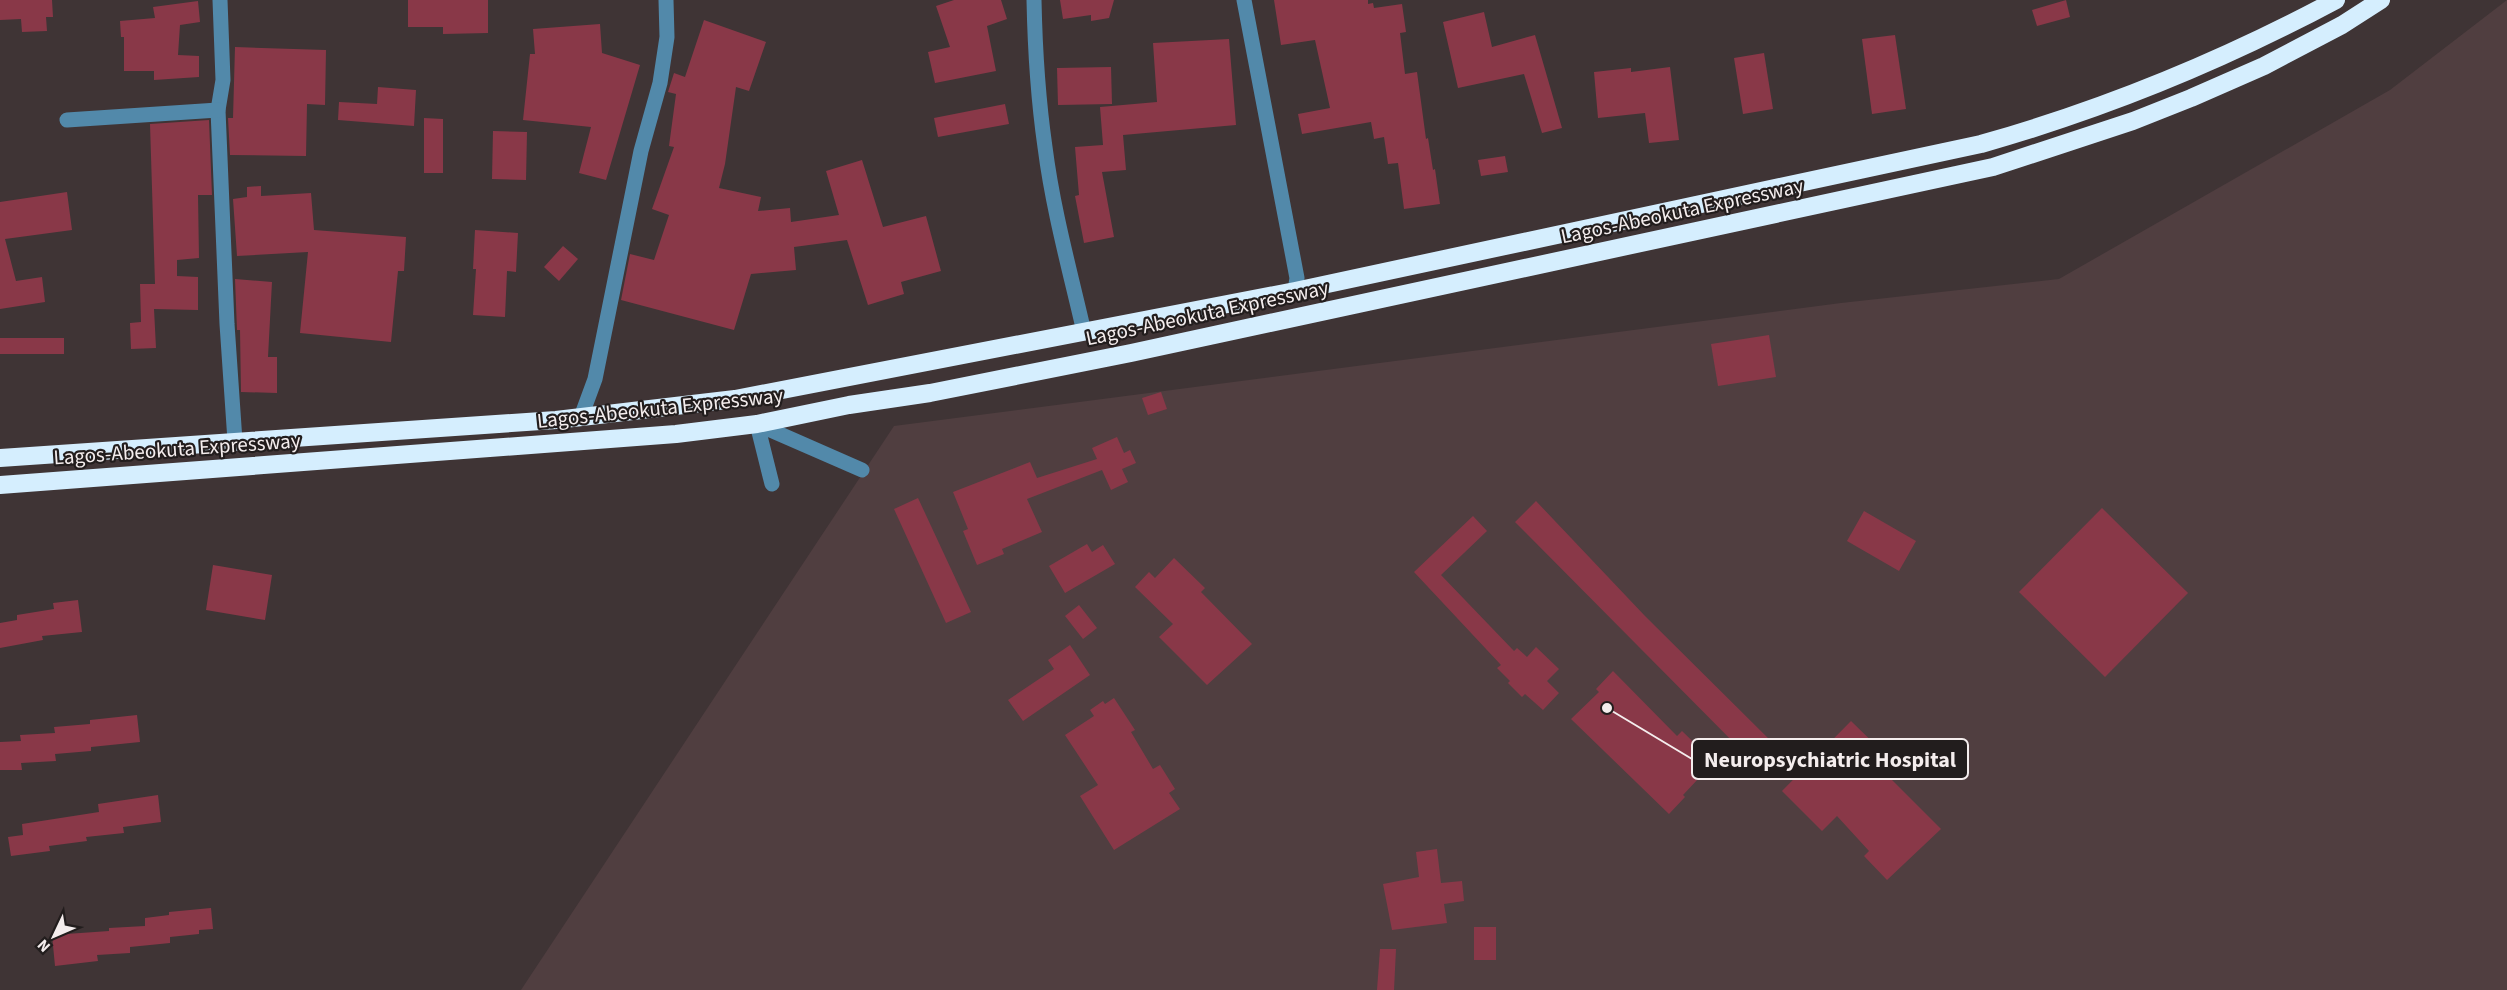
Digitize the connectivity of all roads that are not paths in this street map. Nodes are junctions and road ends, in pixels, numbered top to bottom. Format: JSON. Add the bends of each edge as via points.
{"nodes":[{"id":1,"x":220,"y":0,"type":"edge"},
{"id":2,"x":666,"y":0,"type":"edge"},
{"id":3,"x":1034,"y":0,"type":"edge"},
{"id":4,"x":1244,"y":0,"type":"edge"},
{"id":5,"x":2336,"y":0,"type":"edge"},
{"id":6,"x":2381,"y":0,"type":"edge"},
{"id":7,"x":218,"y":110,"type":"junction"},
{"id":8,"x":67,"y":120,"type":"dead end"},
{"id":9,"x":1295,"y":291,"type":"junction"},
{"id":10,"x":1084,"y":332,"type":"junction"},
{"id":11,"x":580,"y":417,"type":"junction"},
{"id":12,"x":757,"y":424,"type":"junction"},
{"id":13,"x":235,"y":441,"type":"junction"},
{"id":14,"x":0,"y":458,"type":"edge"},
{"id":15,"x":862,"y":470,"type":"dead end"},
{"id":16,"x":772,"y":484,"type":"dead end"},
{"id":17,"x":0,"y":485,"type":"edge"}],
"edges":[{"from":1,"to":7,"type":"street","via":[[223,81]]},
{"from":2,"to":11,"type":"street","via":[[667,37],[660,83],[641,152],[595,379]]},
{"from":3,"to":10,"type":"street","via":[[1035,62],[1045,149]]},
{"from":4,"to":9,"type":"street","via":[[1297,278]]},
{"from":5,"to":9,"type":"highway","name":"Lagos-Abeokuta Expressway","via":[[2235,52],[2154,86],[1981,144]]},
{"from":6,"to":12,"type":"highway","name":"Lagos-Abeokuta Expressway","via":[[2264,66],[2191,98],[1993,167],[1131,353]]},
{"from":7,"to":8,"type":"street"},
{"from":7,"to":13,"type":"street"},
{"from":9,"to":10,"type":"highway","name":"Lagos-Abeokuta Expressway"},
{"from":10,"to":11,"type":"highway","name":"Lagos-Abeokuta Expressway","via":[[735,399]]},
{"from":11,"to":13,"type":"highway","name":"Lagos-Abeokuta Expressway"},
{"from":12,"to":15,"type":"street"},
{"from":12,"to":16,"type":"street"},
{"from":12,"to":17,"type":"highway","name":"Lagos-Abeokuta Expressway","via":[[595,441]]},
{"from":13,"to":14,"type":"highway","name":"Lagos-Abeokuta Expressway"}]}
